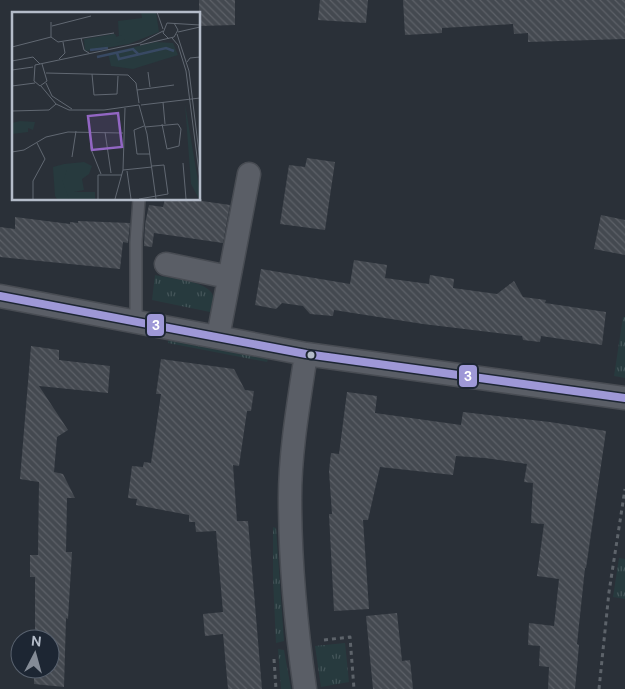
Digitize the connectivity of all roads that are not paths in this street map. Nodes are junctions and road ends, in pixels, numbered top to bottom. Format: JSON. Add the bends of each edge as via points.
{"nodes":[{"id":1,"x":249,"y":174,"type":"dead end"},
{"id":2,"x":139,"y":200,"type":"edge"},
{"id":3,"x":166,"y":264,"type":"dead end"},
{"id":4,"x":228,"y":277,"type":"junction"},
{"id":5,"x":0,"y":298,"type":"edge"},
{"id":6,"x":136,"y":322,"type":"junction"},
{"id":7,"x":218,"y":337,"type":"junction"},
{"id":8,"x":306,"y":354,"type":"junction"},
{"id":9,"x":625,"y":398,"type":"edge"},
{"id":10,"x":305,"y":689,"type":"edge"}],
"edges":[{"from":1,"to":4,"type":"street"},
{"from":2,"to":6,"type":"lane"},
{"from":3,"to":4,"type":"street"},
{"from":4,"to":7,"type":"street"},
{"from":5,"to":6,"type":"street"},
{"from":6,"to":7,"type":"street"},
{"from":7,"to":8,"type":"street"},
{"from":8,"to":9,"type":"street"},
{"from":8,"to":10,"type":"street","via":[[290,497],[298,642]]}]}
